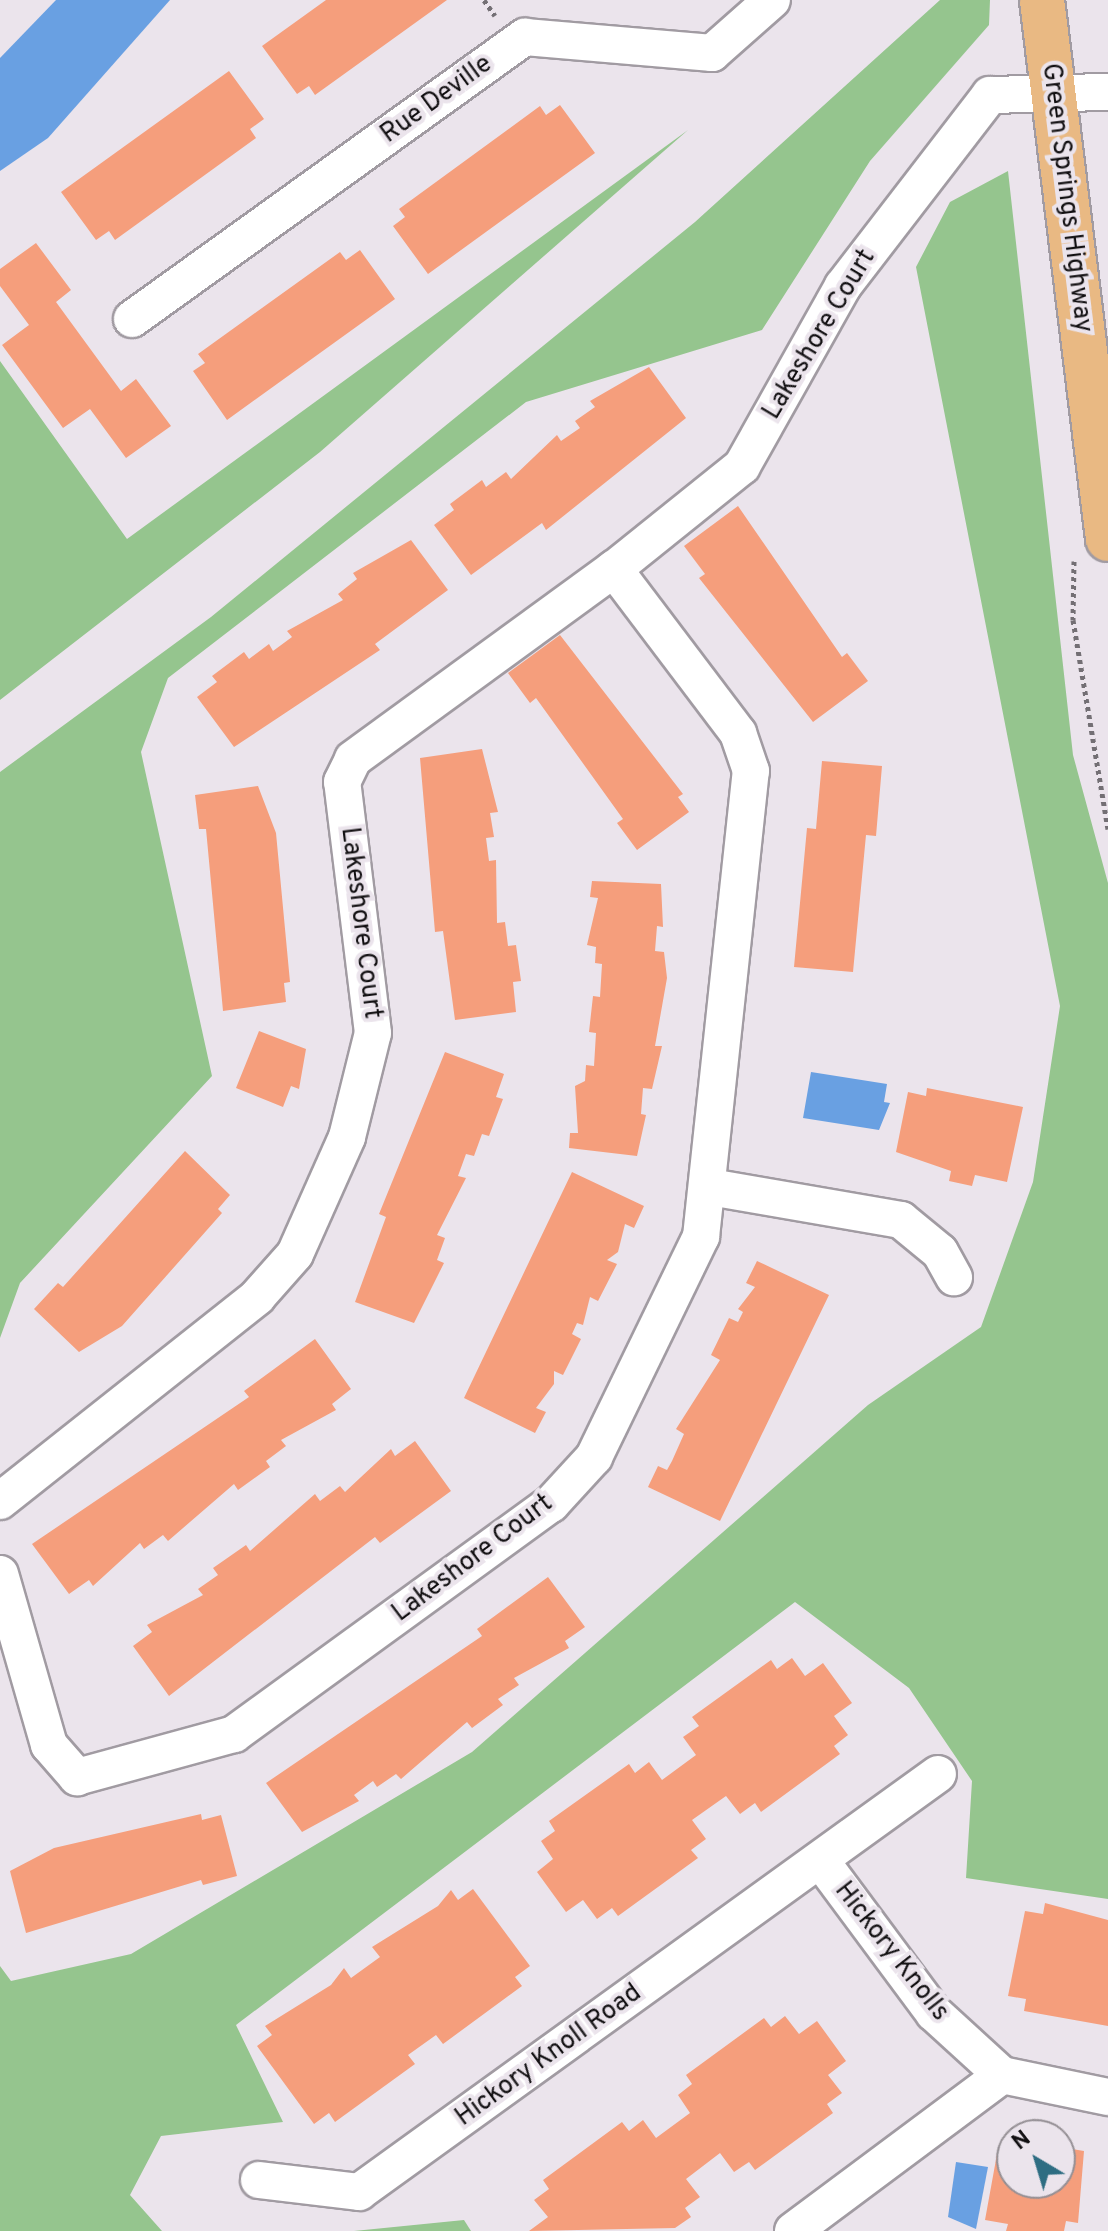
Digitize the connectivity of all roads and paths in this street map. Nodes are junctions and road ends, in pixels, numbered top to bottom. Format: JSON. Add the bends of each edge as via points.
{"nodes":[{"id":1,"x":772,"y":0,"type":"edge"},
{"id":2,"x":1042,"y":0,"type":"edge"},
{"id":3,"x":1108,"y":92,"type":"edge"},
{"id":4,"x":1051,"y":94,"type":"junction"},
{"id":5,"x":132,"y":319,"type":"dead end"},
{"id":6,"x":1108,"y":539,"type":"edge"},
{"id":7,"x":614,"y":569,"type":"junction"},
{"id":8,"x":710,"y":1187,"type":"junction"},
{"id":9,"x":954,"y":1277,"type":"dead end"},
{"id":10,"x":0,"y":1501,"type":"edge"},
{"id":11,"x":0,"y":1574,"type":"edge"},
{"id":12,"x":938,"y":1774,"type":"dead end"},
{"id":13,"x":821,"y":1861,"type":"junction"},
{"id":14,"x":1002,"y":2075,"type":"junction"},
{"id":15,"x":1108,"y":2097,"type":"edge"},
{"id":16,"x":259,"y":2180,"type":"dead end"},
{"id":17,"x":793,"y":2231,"type":"edge"}],
"edges":[{"from":1,"to":5,"type":"street","name":"Rue Deville","via":[[712,53],[525,37]]},
{"from":2,"to":4,"type":"main road","name":"Green Springs Highway"},
{"from":3,"to":4,"type":"street","name":"Lakeshore Court"},
{"from":4,"to":6,"type":"main road","name":"Green Springs Highway"},
{"from":4,"to":7,"type":"street","name":"Lakeshore Court","via":[[990,95],[843,286],[742,466]]},
{"from":7,"to":8,"type":"street","via":[[738,733],[751,771]]},
{"from":7,"to":10,"type":"street","name":"Lakeshore Court","via":[[353,759],[342,782],[373,1033],[347,1137],[295,1254],[257,1297]]},
{"from":8,"to":9,"type":"street","via":[[901,1220],[940,1252]]},
{"from":8,"to":11,"type":"street","name":"Lakeshore Court","via":[[701,1237],[594,1457],[551,1504],[234,1734],[77,1777],[49,1745]]},
{"from":12,"to":13,"type":"street","name":"Hickory Knolls"},
{"from":13,"to":14,"type":"street","name":"Hickory Knolls","via":[[934,2013]]},
{"from":13,"to":16,"type":"street","name":"Hickory Knoll Road","via":[[359,2192]]},
{"from":14,"to":15,"type":"street"},
{"from":14,"to":17,"type":"street"}]}
